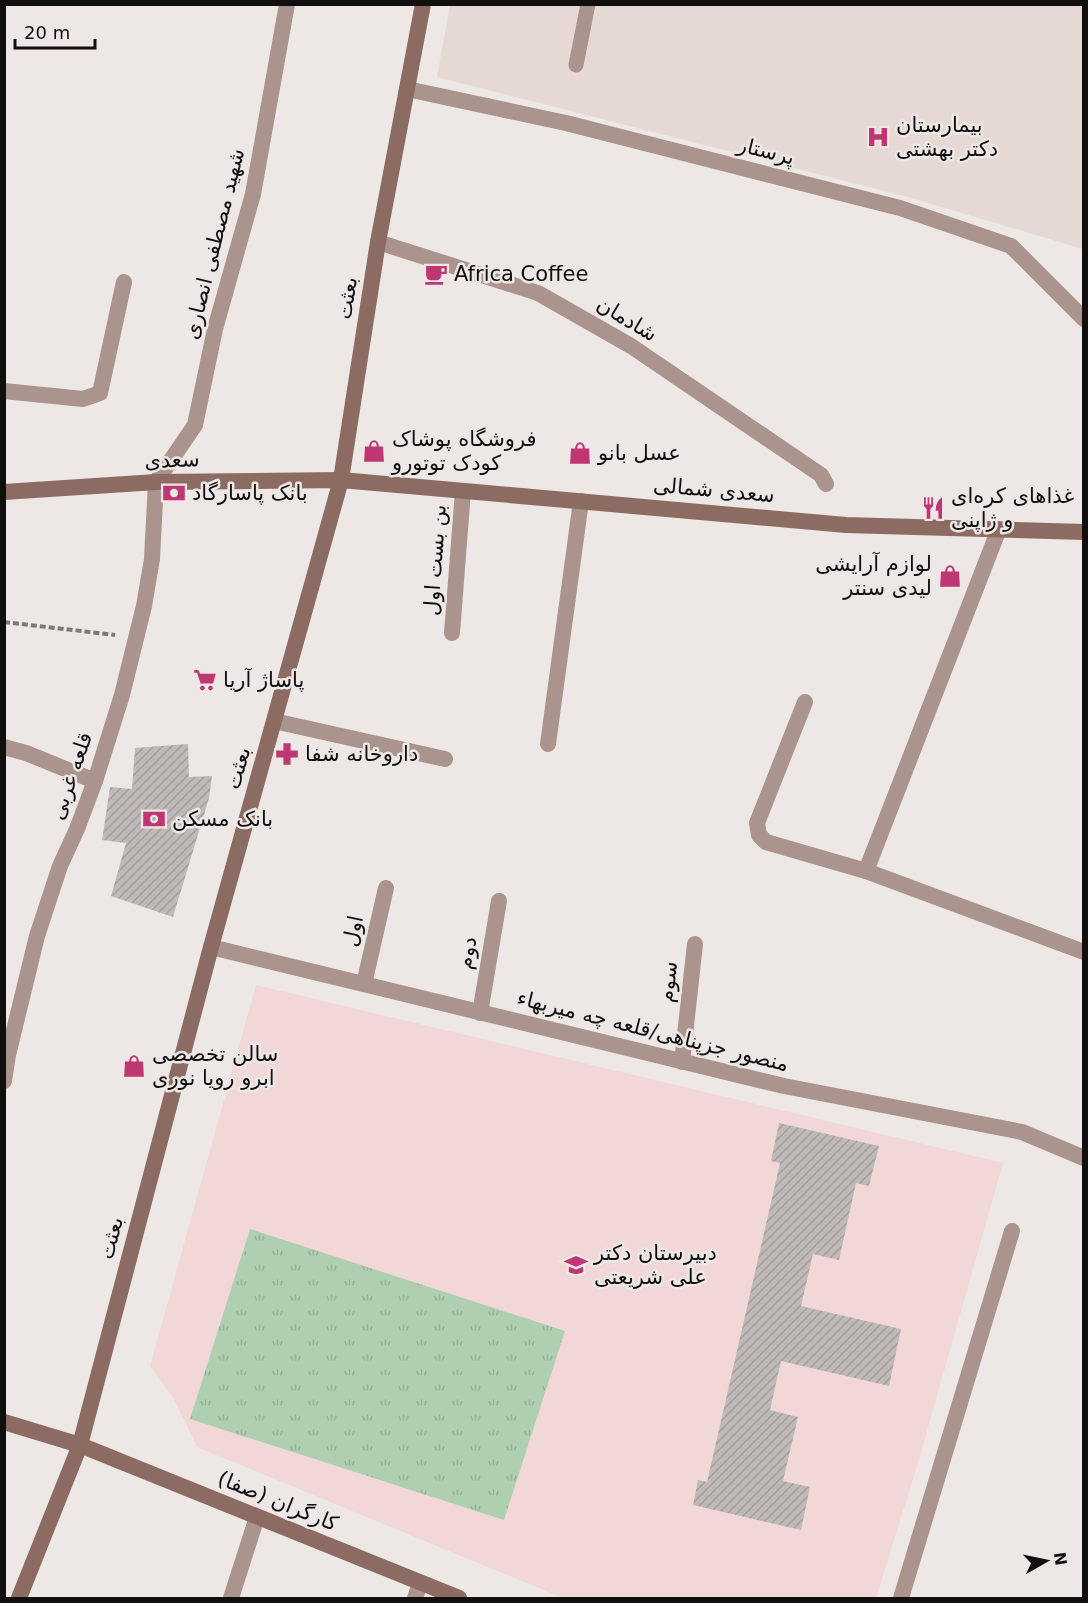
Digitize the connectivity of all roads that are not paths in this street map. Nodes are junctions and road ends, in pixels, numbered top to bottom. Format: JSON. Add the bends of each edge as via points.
{"nodes":[{"id":1,"x":287,"y":4,"type":"edge"},
{"id":2,"x":423,"y":4,"type":"edge"},
{"id":3,"x":588,"y":4,"type":"edge"},
{"id":4,"x":576,"y":65,"type":"dead end"},
{"id":5,"x":407,"y":89,"type":"junction"},
{"id":6,"x":378,"y":242,"type":"junction"},
{"id":7,"x":124,"y":282,"type":"dead end"},
{"id":8,"x":1083,"y":319,"type":"edge"},
{"id":9,"x":4,"y":391,"type":"edge"},
{"id":10,"x":341,"y":480,"type":"junction"},
{"id":11,"x":156,"y":482,"type":"junction"},
{"id":12,"x":826,"y":484,"type":"dead end"},
{"id":13,"x":463,"y":491,"type":"junction"},
{"id":14,"x":4,"y":492,"type":"edge"},
{"id":15,"x":581,"y":501,"type":"junction"},
{"id":16,"x":999,"y":529,"type":"junction"},
{"id":17,"x":1083,"y":532,"type":"edge"},
{"id":18,"x":452,"y":633,"type":"dead end"},
{"id":19,"x":805,"y":702,"type":"dead end"},
{"id":20,"x":274,"y":721,"type":"junction"},
{"id":21,"x":548,"y":744,"type":"dead end"},
{"id":22,"x":4,"y":747,"type":"edge"},
{"id":23,"x":446,"y":759,"type":"dead end"},
{"id":24,"x":95,"y":781,"type":"junction"},
{"id":25,"x":866,"y":871,"type":"junction"},
{"id":26,"x":386,"y":888,"type":"dead end"},
{"id":27,"x":499,"y":901,"type":"dead end"},
{"id":28,"x":695,"y":944,"type":"dead end"},
{"id":29,"x":211,"y":947,"type":"junction"},
{"id":30,"x":1083,"y":952,"type":"edge"},
{"id":31,"x":364,"y":984,"type":"junction"},
{"id":32,"x":480,"y":1012,"type":"junction"},
{"id":33,"x":682,"y":1062,"type":"junction"},
{"id":34,"x":4,"y":1080,"type":"edge"},
{"id":35,"x":1083,"y":1158,"type":"edge"},
{"id":36,"x":1012,"y":1231,"type":"dead end"},
{"id":37,"x":4,"y":1422,"type":"edge"},
{"id":38,"x":80,"y":1445,"type":"junction"},
{"id":39,"x":257,"y":1517,"type":"junction"},
{"id":40,"x":418,"y":1591,"type":"edge"},
{"id":41,"x":19,"y":1599,"type":"edge"},
{"id":42,"x":231,"y":1599,"type":"edge"},
{"id":43,"x":459,"y":1599,"type":"edge"},
{"id":44,"x":901,"y":1599,"type":"edge"}],
"edges":[{"from":1,"to":11,"type":"street","name":"شهید مصطفی انصاری","via":[[253,195],[215,329],[195,425]]},
{"from":2,"to":5,"type":"main road","name":"بعثت"},
{"from":3,"to":4,"type":"lane"},
{"from":5,"to":6,"type":"main road","name":"بعثت"},
{"from":5,"to":8,"type":"street","name":"پرستار","via":[[566,123],[900,208],[1011,246]]},
{"from":6,"to":10,"type":"main road","name":"بعثت"},
{"from":6,"to":12,"type":"street","name":"شادمان","via":[[538,293],[631,346],[821,475]]},
{"from":7,"to":9,"type":"street","via":[[100,393],[83,399]]},
{"from":10,"to":11,"type":"main road","name":"سعدی"},
{"from":10,"to":13,"type":"main road","name":"سعدی شمالی"},
{"from":10,"to":20,"type":"main road","name":"بعثت"},
{"from":11,"to":14,"type":"main road","name":"سعدی"},
{"from":11,"to":24,"type":"street","name":"قلعه غربی","via":[[152,559],[144,606]]},
{"from":13,"to":15,"type":"main road","name":"سعدی شمالی"},
{"from":13,"to":18,"type":"street","name":"بن بست اول"},
{"from":15,"to":16,"type":"main road","name":"سعدی شمالی","via":[[846,525]]},
{"from":15,"to":21,"type":"street"},
{"from":16,"to":17,"type":"main road","name":"سعدی شمالی"},
{"from":16,"to":25,"type":"street"},
{"from":19,"to":25,"type":"street","via":[[757,823],[759,835],[766,842]]},
{"from":20,"to":23,"type":"street"},
{"from":20,"to":29,"type":"main road","name":"بعثت"},
{"from":22,"to":24,"type":"street"},
{"from":24,"to":34,"type":"street","name":"قلعه غربی","via":[[37,936]]},
{"from":25,"to":30,"type":"street"},
{"from":26,"to":31,"type":"street","name":"اول"},
{"from":27,"to":32,"type":"street","name":"دوم"},
{"from":28,"to":33,"type":"street","name":"سوم"},
{"from":29,"to":31,"type":"street","name":"منصور جزپناهی/قلعه چه میربهاء"},
{"from":29,"to":38,"type":"main road","name":"بعثت"},
{"from":31,"to":32,"type":"street","name":"منصور جزپناهی/قلعه چه میربهاء"},
{"from":32,"to":33,"type":"street","name":"منصور جزپناهی/قلعه چه میربهاء"},
{"from":33,"to":35,"type":"street","name":"منصور جزپناهی/قلعه چه میربهاء","via":[[1022,1132]]},
{"from":36,"to":44,"type":"street"},
{"from":37,"to":38,"type":"main road","name":"کارگران (صفا)"},
{"from":38,"to":39,"type":"main road","name":"کارگران (صفا)"},
{"from":38,"to":41,"type":"main road","name":"بعثت"},
{"from":39,"to":40,"type":"main road","name":"کارگران (صفا)"},
{"from":39,"to":42,"type":"street"},
{"from":40,"to":43,"type":"main road","name":"کارگران (صفا)"}]}
